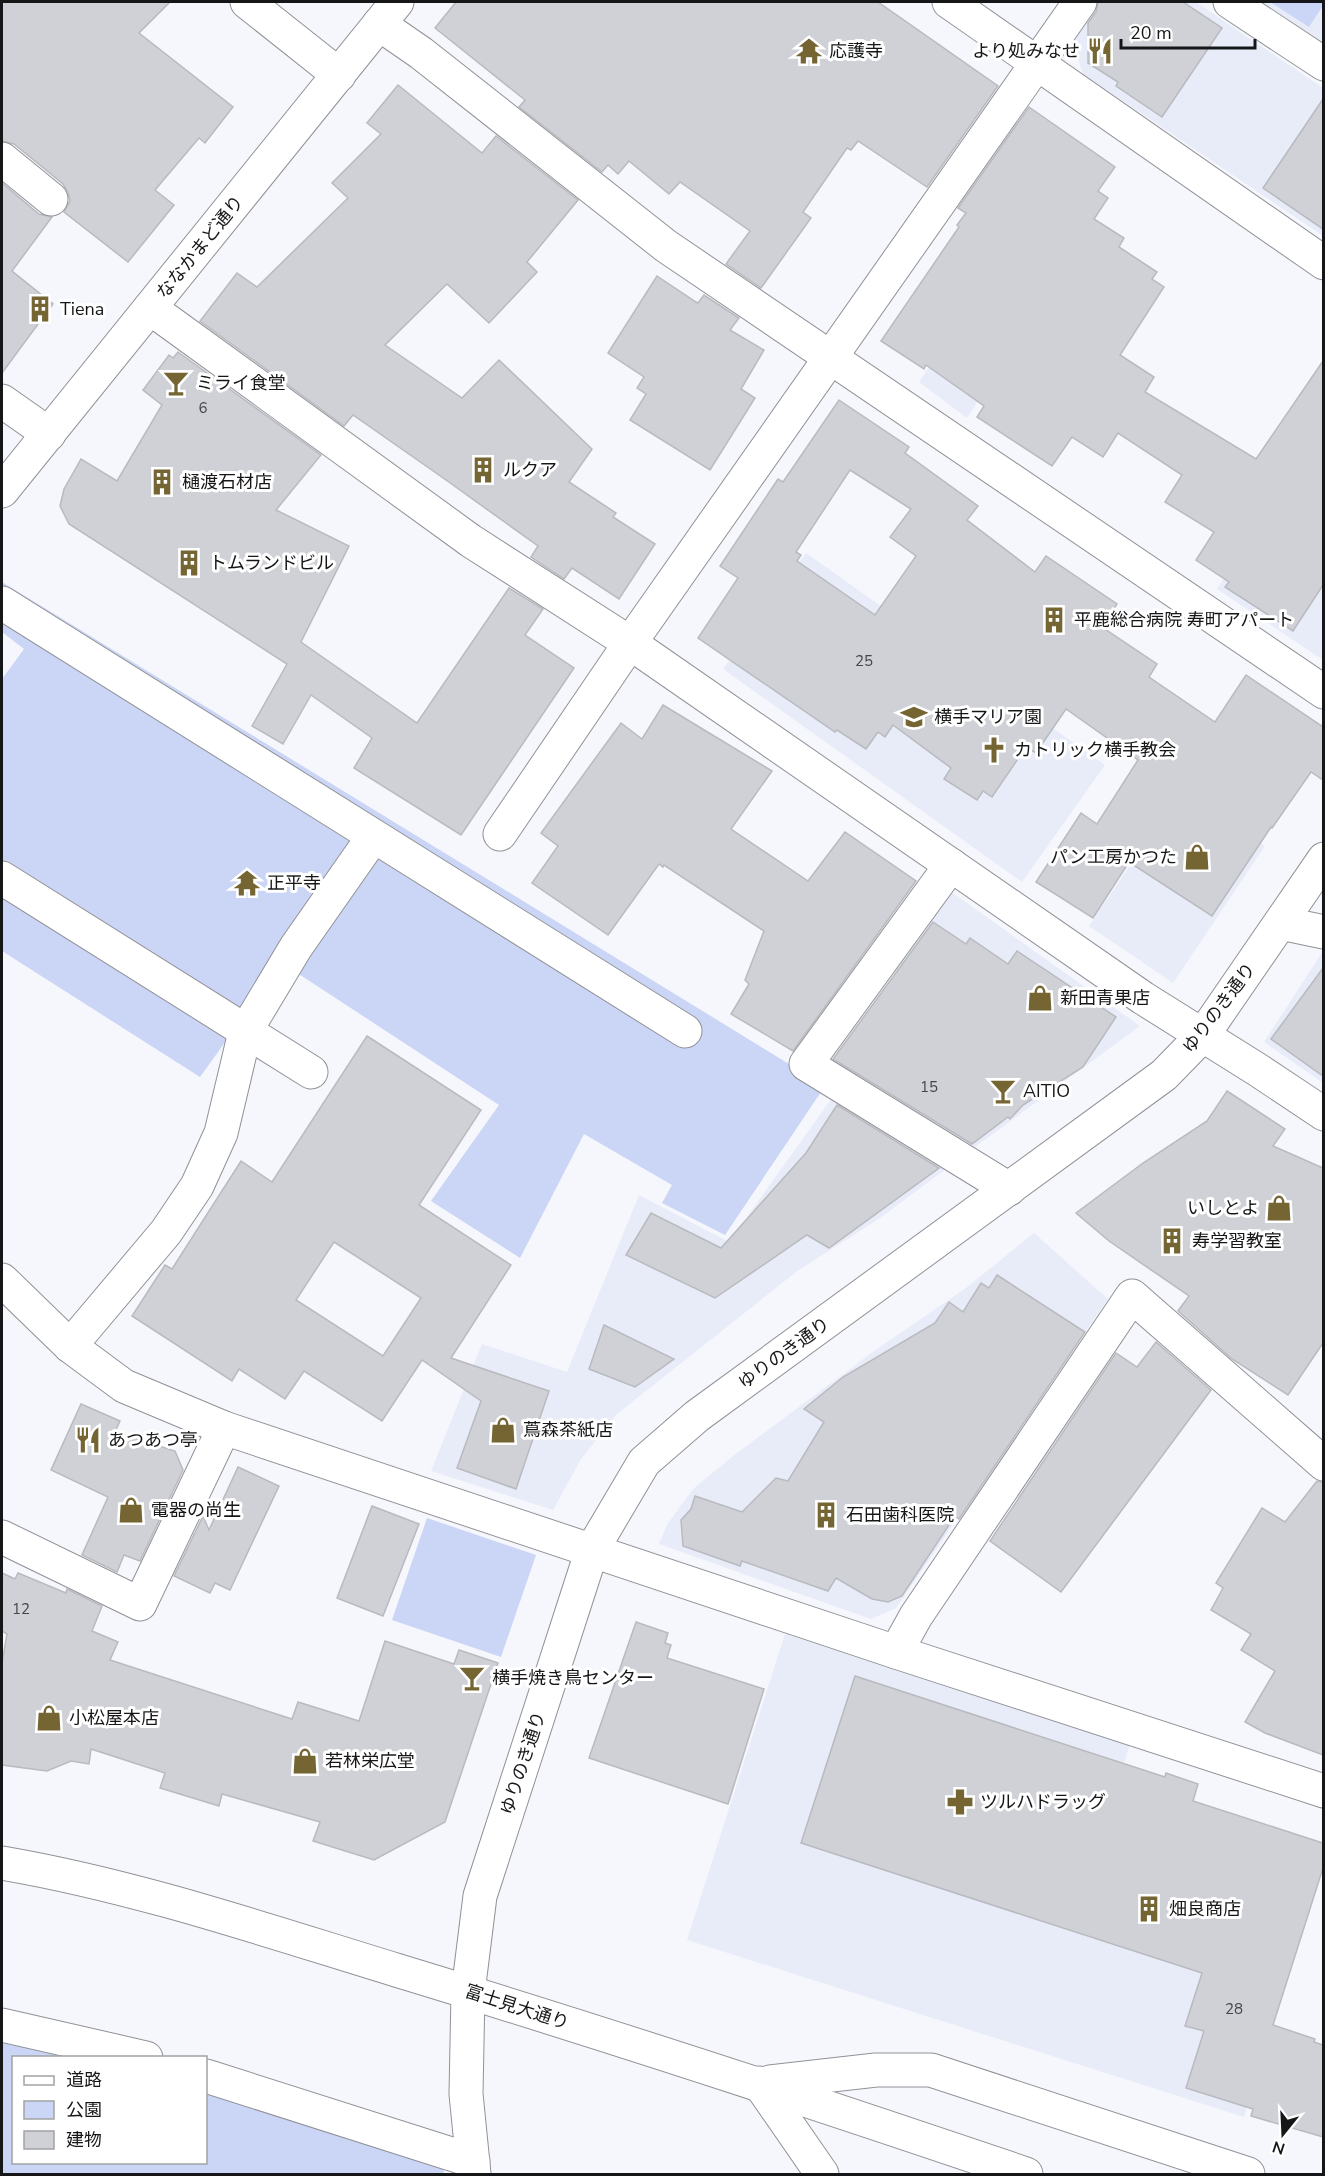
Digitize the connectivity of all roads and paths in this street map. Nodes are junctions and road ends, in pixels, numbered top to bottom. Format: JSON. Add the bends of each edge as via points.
{"nodes":[{"id":1,"x":247,"y":2,"type":"edge"},
{"id":2,"x":949,"y":2,"type":"edge"},
{"id":3,"x":1080,"y":2,"type":"edge"},
{"id":4,"x":1230,"y":2,"type":"edge"},
{"id":5,"x":388,"y":13,"type":"edge"},
{"id":6,"x":1036,"y":64,"type":"junction"},
{"id":7,"x":1323,"y":64,"type":"edge"},
{"id":8,"x":339,"y":75,"type":"junction"},
{"id":9,"x":2,"y":159,"type":"edge"},
{"id":10,"x":51,"y":199,"type":"dead end"},
{"id":11,"x":1323,"y":263,"type":"edge"},
{"id":12,"x":150,"y":308,"type":"junction"},
{"id":13,"x":830,"y":357,"type":"junction"},
{"id":14,"x":2,"y":401,"type":"edge"},
{"id":15,"x":49,"y":434,"type":"junction"},
{"id":16,"x":2,"y":491,"type":"edge"},
{"id":17,"x":2,"y":603,"type":"edge"},
{"id":18,"x":630,"y":643,"type":"junction"},
{"id":19,"x":1323,"y":693,"type":"edge"},
{"id":20,"x":500,"y":834,"type":"dead end"},
{"id":21,"x":373,"y":837,"type":"junction"},
{"id":22,"x":1323,"y":859,"type":"edge"},
{"id":23,"x":951,"y":864,"type":"junction"},
{"id":24,"x":2,"y":878,"type":"edge"},
{"id":25,"x":1281,"y":923,"type":"junction"},
{"id":26,"x":1323,"y":932,"type":"edge"},
{"id":27,"x":685,"y":1031,"type":"dead end"},
{"id":28,"x":245,"y":1032,"type":"junction"},
{"id":29,"x":1203,"y":1035,"type":"junction"},
{"id":30,"x":311,"y":1072,"type":"dead end"},
{"id":31,"x":1323,"y":1114,"type":"edge"},
{"id":32,"x":1009,"y":1189,"type":"junction"},
{"id":33,"x":2,"y":1280,"type":"edge"},
{"id":34,"x":70,"y":1346,"type":"junction"},
{"id":35,"x":224,"y":1428,"type":"junction"},
{"id":36,"x":1323,"y":1464,"type":"edge"},
{"id":37,"x":2,"y":1537,"type":"edge"},
{"id":38,"x":592,"y":1550,"type":"junction"},
{"id":39,"x":896,"y":1652,"type":"junction"},
{"id":40,"x":1323,"y":1791,"type":"edge"},
{"id":41,"x":2,"y":1863,"type":"edge"},
{"id":42,"x":468,"y":1992,"type":"junction"},
{"id":43,"x":2,"y":2025,"type":"edge"},
{"id":44,"x":137,"y":2056,"type":"edge"},
{"id":45,"x":207,"y":2076,"type":"edge"},
{"id":46,"x":759,"y":2083,"type":"junction"},
{"id":47,"x":473,"y":2168,"type":"edge"},
{"id":48,"x":822,"y":2175,"type":"edge"},
{"id":49,"x":1026,"y":2175,"type":"edge"},
{"id":50,"x":1248,"y":2175,"type":"edge"}],
"edges":[{"from":1,"to":8,"type":"street"},
{"from":2,"to":6,"type":"street"},
{"from":3,"to":6,"type":"street"},
{"from":4,"to":7,"type":"street"},
{"from":5,"to":8,"type":"street","name":"ななかまど通り"},
{"from":5,"to":13,"type":"street","via":[[421,53],[666,246]]},
{"from":6,"to":11,"type":"street"},
{"from":6,"to":13,"type":"street"},
{"from":8,"to":12,"type":"street","name":"ななかまど通り"},
{"from":9,"to":10,"type":"street"},
{"from":12,"to":15,"type":"street","name":"ななかまど通り"},
{"from":12,"to":18,"type":"street","via":[[471,541]]},
{"from":13,"to":18,"type":"street"},
{"from":13,"to":19,"type":"street"},
{"from":14,"to":15,"type":"street"},
{"from":15,"to":16,"type":"street","name":"ななかまど通り"},
{"from":17,"to":21,"type":"street"},
{"from":18,"to":20,"type":"street"},
{"from":18,"to":23,"type":"street"},
{"from":21,"to":27,"type":"street"},
{"from":21,"to":28,"type":"street","via":[[296,947]]},
{"from":22,"to":25,"type":"street","name":"ゆりのき通り"},
{"from":23,"to":29,"type":"street","via":[[1143,998]]},
{"from":23,"to":32,"type":"street","via":[[807,1064]]},
{"from":24,"to":28,"type":"street"},
{"from":25,"to":26,"type":"street"},
{"from":25,"to":29,"type":"street","name":"ゆりのき通り"},
{"from":28,"to":30,"type":"street"},
{"from":28,"to":34,"type":"street","via":[[221,1133],[197,1186],[166,1232]]},
{"from":29,"to":31,"type":"street"},
{"from":29,"to":32,"type":"street","name":"ゆりのき通り","via":[[1164,1075]]},
{"from":32,"to":38,"type":"street","name":"ゆりのき通り","via":[[697,1416],[645,1462]]},
{"from":33,"to":34,"type":"street"},
{"from":34,"to":35,"type":"street","via":[[124,1386]]},
{"from":35,"to":37,"type":"street","via":[[140,1604]]},
{"from":35,"to":38,"type":"street"},
{"from":36,"to":39,"type":"street","via":[[1132,1296],[916,1616]]},
{"from":38,"to":39,"type":"street"},
{"from":38,"to":42,"type":"street","name":"ゆりのき通り","via":[[480,1896]]},
{"from":39,"to":40,"type":"street"},
{"from":41,"to":42,"type":"street","name":"富士見大通り","via":[[211,1911]]},
{"from":42,"to":46,"type":"street","name":"富士見大通り"},
{"from":42,"to":47,"type":"street","name":"ゆりのき通り","via":[[466,2094]]},
{"from":43,"to":44,"type":"street"},
{"from":45,"to":47,"type":"street"},
{"from":46,"to":48,"type":"street"},
{"from":46,"to":49,"type":"street","name":"富士見大通り"},
{"from":46,"to":50,"type":"street","via":[[876,2070],[931,2070]]}]}
